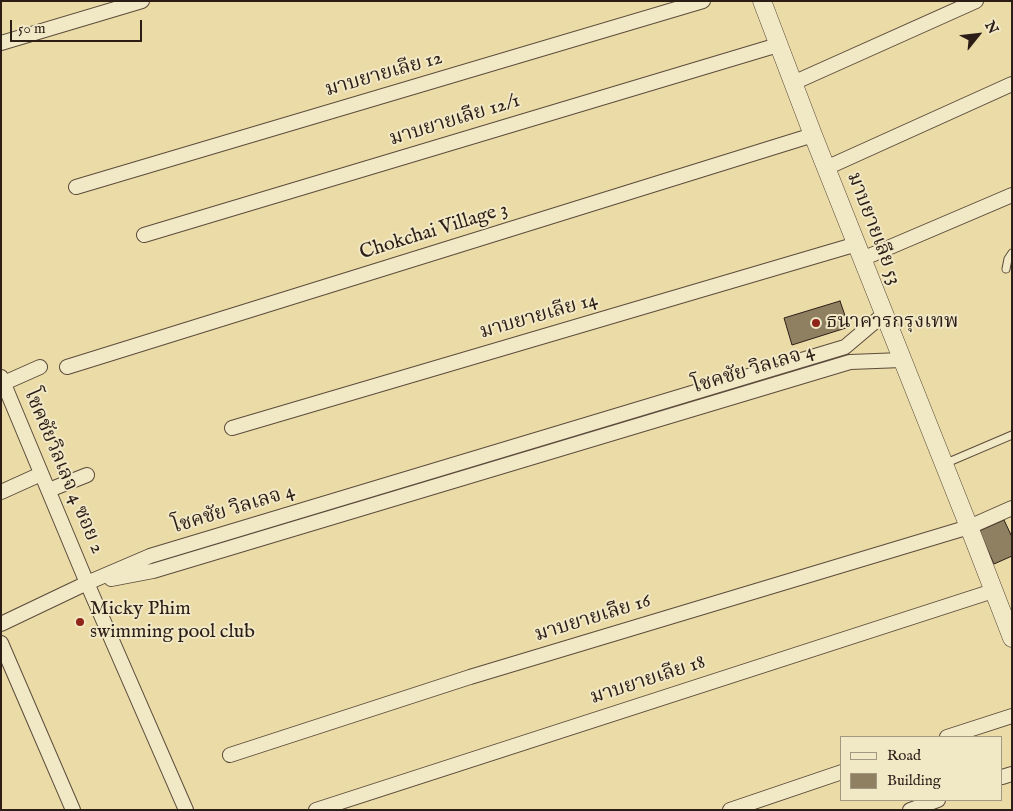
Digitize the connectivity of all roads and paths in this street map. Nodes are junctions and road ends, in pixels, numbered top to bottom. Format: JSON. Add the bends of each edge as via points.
{"nodes":[{"id":1,"x":142,"y":1,"type":"edge"},
{"id":2,"x":703,"y":1,"type":"edge"},
{"id":3,"x":762,"y":1,"type":"edge"},
{"id":4,"x":976,"y":1,"type":"edge"},
{"id":5,"x":1,"y":43,"type":"edge"},
{"id":6,"x":778,"y":45,"type":"junction"},
{"id":7,"x":793,"y":83,"type":"junction"},
{"id":8,"x":1012,"y":84,"type":"edge"},
{"id":9,"x":813,"y":135,"type":"junction"},
{"id":10,"x":826,"y":168,"type":"junction"},
{"id":11,"x":76,"y":187,"type":"dead end"},
{"id":12,"x":1012,"y":196,"type":"edge"},
{"id":13,"x":144,"y":235,"type":"dead end"},
{"id":14,"x":859,"y":251,"type":"junction"},
{"id":15,"x":1012,"y":253,"type":"edge"},
{"id":16,"x":1006,"y":269,"type":"dead end"},
{"id":17,"x":884,"y":314,"type":"junction"},
{"id":18,"x":902,"y":360,"type":"junction"},
{"id":19,"x":40,"y":367,"type":"dead end"},
{"id":20,"x":67,"y":367,"type":"dead end"},
{"id":21,"x":2,"y":380,"type":"edge"},
{"id":22,"x":615,"y":416,"type":"junction"},
{"id":23,"x":232,"y":428,"type":"dead end"},
{"id":24,"x":620,"y":431,"type":"junction"},
{"id":25,"x":1012,"y":435,"type":"edge"},
{"id":26,"x":944,"y":464,"type":"junction"},
{"id":27,"x":41,"y":474,"type":"junction"},
{"id":28,"x":87,"y":475,"type":"dead end"},
{"id":29,"x":395,"y":482,"type":"junction"},
{"id":30,"x":49,"y":490,"type":"junction"},
{"id":31,"x":1,"y":492,"type":"edge"},
{"id":32,"x":399,"y":497,"type":"junction"},
{"id":33,"x":1012,"y":508,"type":"edge"},
{"id":34,"x":969,"y":527,"type":"junction"},
{"id":35,"x":87,"y":583,"type":"junction"},
{"id":36,"x":993,"y":591,"type":"junction"},
{"id":37,"x":1,"y":624,"type":"edge"},
{"id":38,"x":1012,"y":638,"type":"edge"},
{"id":39,"x":1,"y":643,"type":"edge"},
{"id":40,"x":1012,"y":716,"type":"edge"},
{"id":41,"x":950,"y":736,"type":"edge"},
{"id":42,"x":230,"y":755,"type":"dead end"},
{"id":43,"x":840,"y":773,"type":"edge"},
{"id":44,"x":935,"y":801,"type":"edge"},
{"id":45,"x":73,"y":810,"type":"edge"},
{"id":46,"x":186,"y":810,"type":"edge"},
{"id":47,"x":316,"y":810,"type":"edge"},
{"id":48,"x":730,"y":810,"type":"edge"},
{"id":49,"x":910,"y":810,"type":"edge"}],
"edges":[{"from":1,"to":5,"type":"street"},
{"from":2,"to":11,"type":"street","name":"มาบยายเลีย 12"},
{"from":3,"to":6,"type":"street","name":"มาบยายเลีย 53"},
{"from":4,"to":7,"type":"street"},
{"from":6,"to":7,"type":"street","name":"มาบยายเลีย 53"},
{"from":6,"to":13,"type":"street","name":"มาบยายเลีย 12/1"},
{"from":7,"to":9,"type":"street","name":"มาบยายเลีย 53"},
{"from":8,"to":10,"type":"street"},
{"from":9,"to":10,"type":"street","name":"มาบยายเลีย 53"},
{"from":9,"to":20,"type":"street","name":"Chokchai Village 3"},
{"from":10,"to":14,"type":"street","name":"มาบยายเลีย 53"},
{"from":12,"to":14,"type":"street","name":"มาบยายเลีย 14"},
{"from":14,"to":17,"type":"street","name":"มาบยายเลีย 53"},
{"from":14,"to":23,"type":"street","name":"มาบยายเลีย 14"},
{"from":15,"to":16,"type":"lane"},
{"from":17,"to":18,"type":"street","name":"มาบยายเลีย 53"},
{"from":17,"to":22,"type":"street","name":"โชคชัย วิลเลจ 4","via":[[845,346]]},
{"from":18,"to":24,"type":"street","name":"โชคชัย วิลเลจ 4","via":[[850,362]]},
{"from":18,"to":26,"type":"street","name":"มาบยายเลีย 53"},
{"from":19,"to":21,"type":"street"},
{"from":21,"to":27,"type":"street","name":"โชคชัยวิลเลจ 4 ซอย 2"},
{"from":22,"to":24,"type":"street"},
{"from":22,"to":29,"type":"street","name":"โชคชัย วิลเลจ 4"},
{"from":24,"to":32,"type":"street","name":"โชคชัย วิลเลจ 4"},
{"from":25,"to":26,"type":"lane"},
{"from":26,"to":34,"type":"street","name":"มาบยายเลีย 53"},
{"from":27,"to":30,"type":"street","name":"โชคชัยวิลเลจ 4 ซอย 2"},
{"from":27,"to":31,"type":"street"},
{"from":28,"to":30,"type":"street"},
{"from":29,"to":32,"type":"street"},
{"from":29,"to":35,"type":"street","name":"โชคชัย วิลเลจ 4","via":[[150,556]]},
{"from":30,"to":35,"type":"street","name":"โชคชัยวิลเลจ 4 ซอย 2"},
{"from":32,"to":35,"type":"street","name":"โชคชัย วิลเลจ 4","via":[[153,571]]},
{"from":33,"to":34,"type":"street","name":"มาบยายเลีย 16"},
{"from":34,"to":36,"type":"street","name":"มาบยายเลีย 53"},
{"from":34,"to":42,"type":"street","name":"มาบยายเลีย 16","via":[[470,677]]},
{"from":35,"to":37,"type":"street","name":"โชคชัย วิลเลจ 4"},
{"from":35,"to":46,"type":"street","name":"โชคชัยวิลเลจ 4 ซอย 2"},
{"from":36,"to":38,"type":"street","name":"มาบยายเลีย 53"},
{"from":36,"to":47,"type":"street","name":"มาบยายเลีย 18"},
{"from":39,"to":45,"type":"street"},
{"from":40,"to":41,"type":"street"},
{"from":43,"to":48,"type":"street"},
{"from":44,"to":49,"type":"street"}]}
